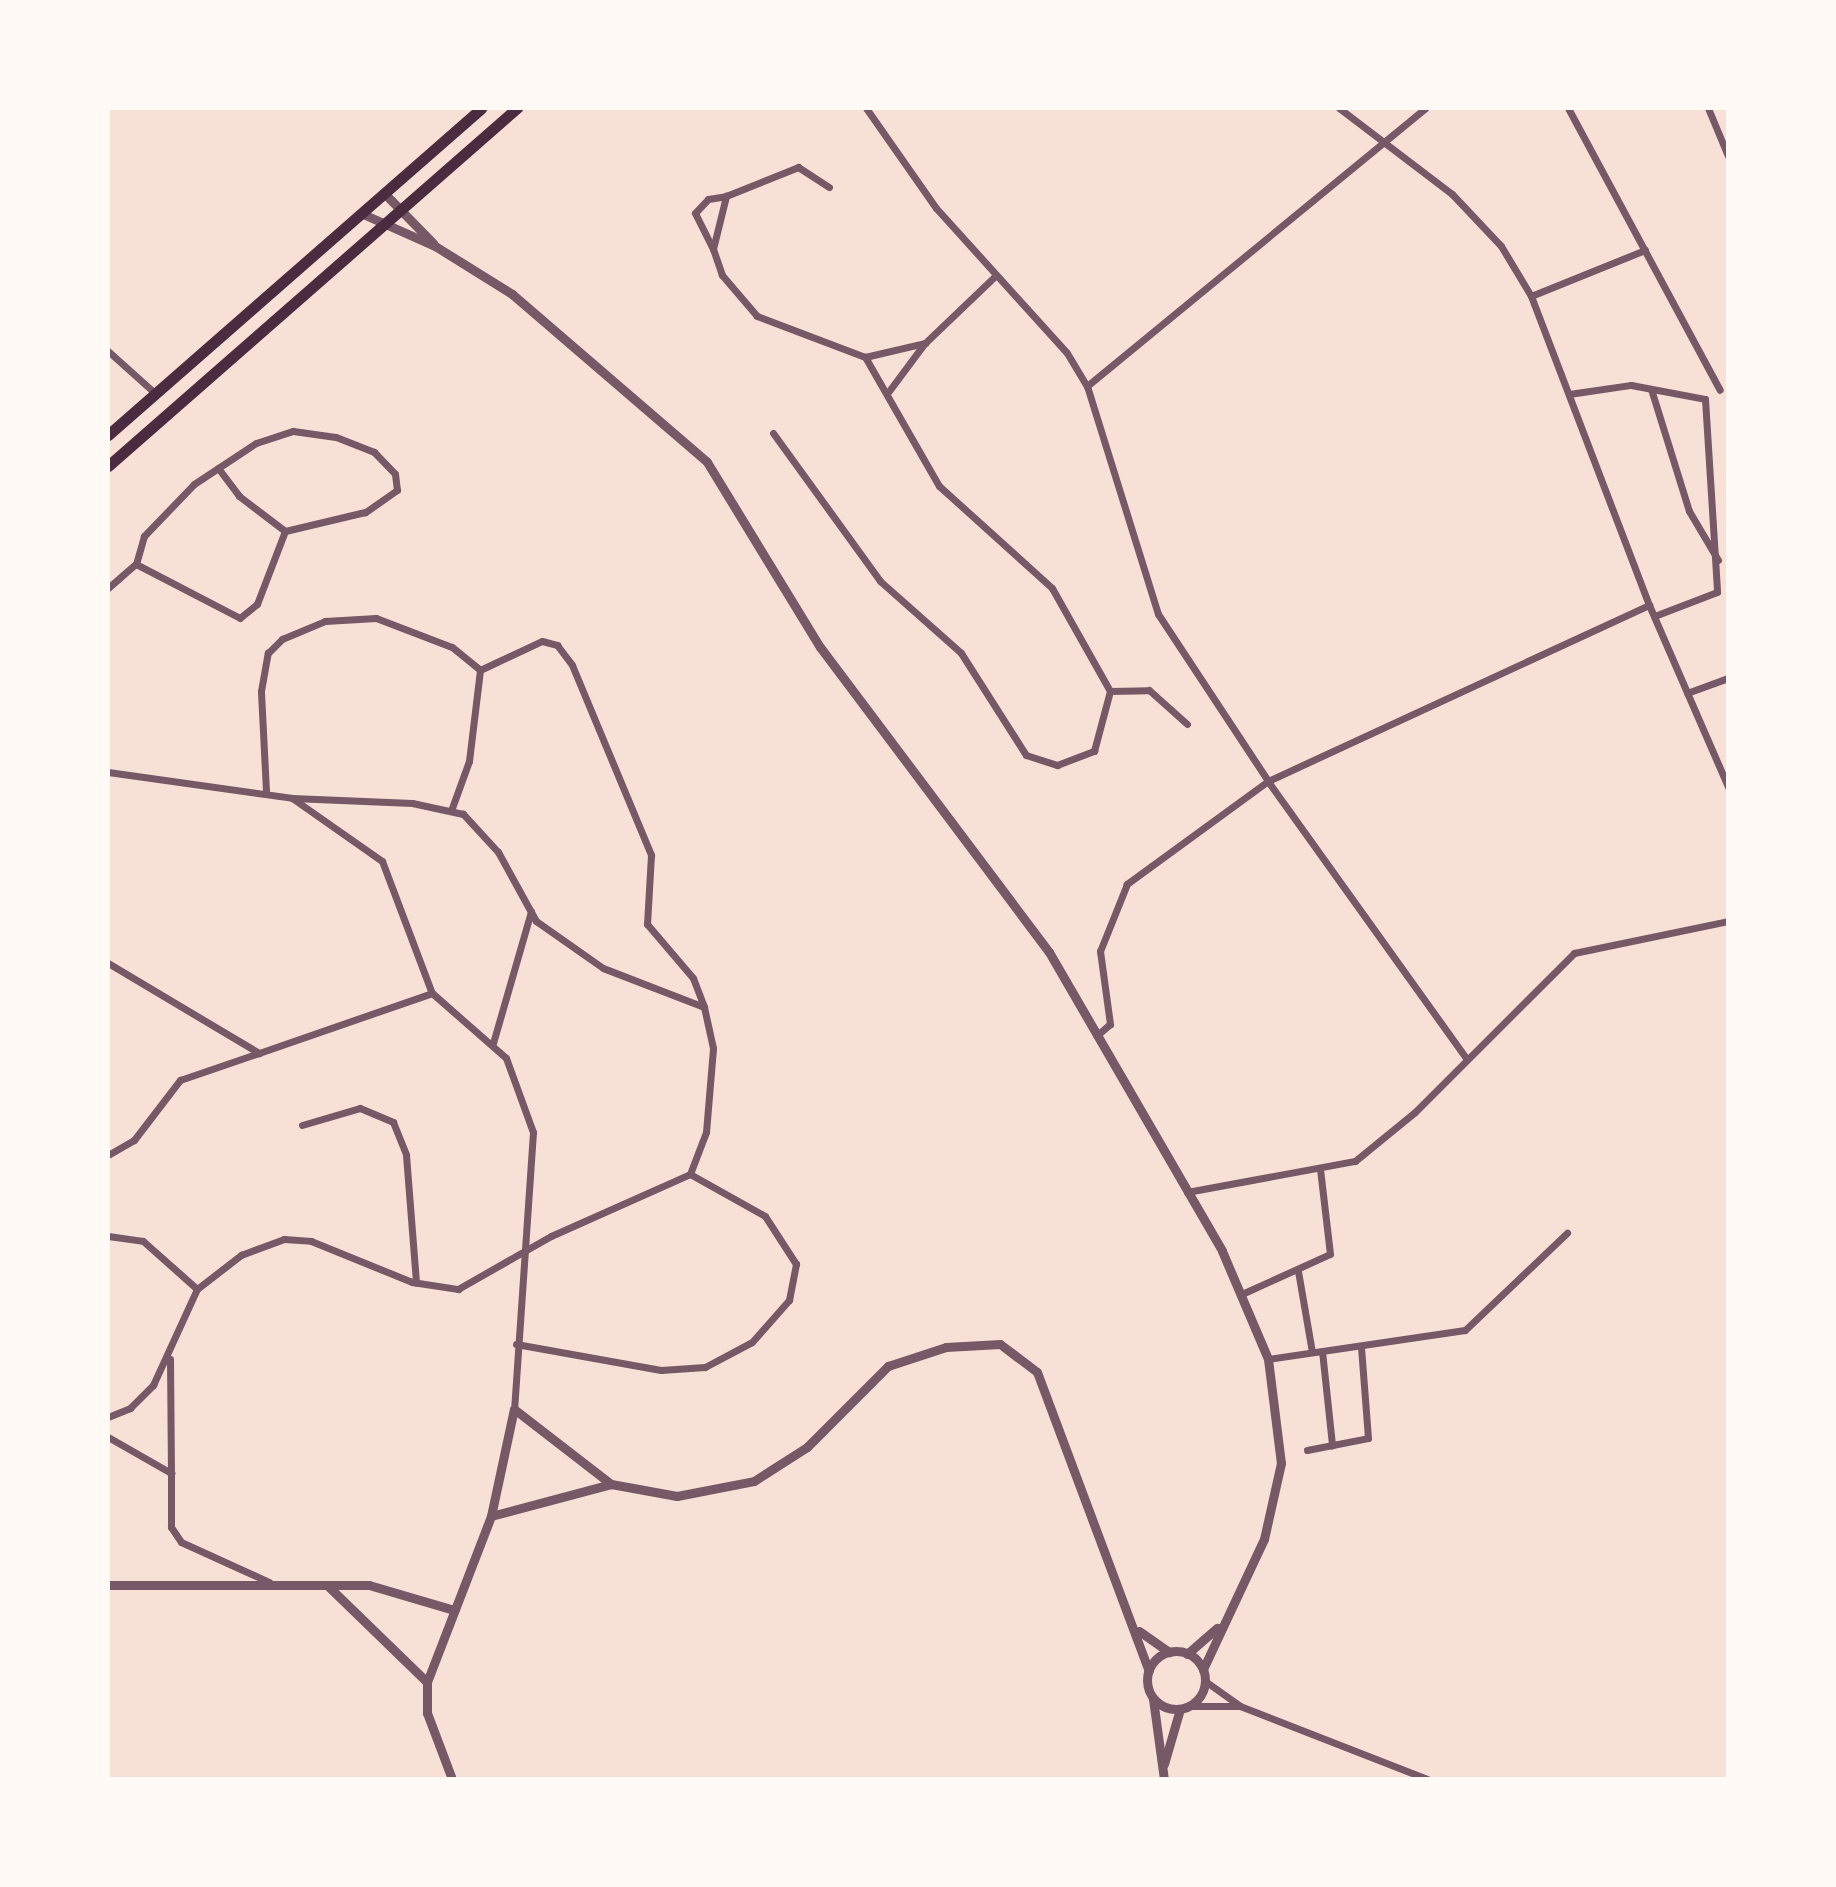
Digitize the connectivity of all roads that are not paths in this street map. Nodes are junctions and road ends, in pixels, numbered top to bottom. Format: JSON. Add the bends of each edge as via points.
{"nodes":[{"id":1,"x":481,"y":108,"type":"edge"},
{"id":2,"x":517,"y":108,"type":"edge"},
{"id":3,"x":866,"y":108,"type":"edge"},
{"id":4,"x":1339,"y":108,"type":"edge"},
{"id":5,"x":1425,"y":108,"type":"edge"},
{"id":6,"x":1568,"y":108,"type":"edge"},
{"id":7,"x":1708,"y":108,"type":"edge"},
{"id":8,"x":1386,"y":145,"type":"junction"},
{"id":9,"x":1728,"y":156,"type":"edge"},
{"id":10,"x":829,"y":187,"type":"dead end"},
{"id":11,"x":385,"y":194,"type":"junction"},
{"id":12,"x":726,"y":196,"type":"junction"},
{"id":13,"x":400,"y":211,"type":"junction"},
{"id":14,"x":363,"y":214,"type":"junction"},
{"id":15,"x":382,"y":228,"type":"junction"},
{"id":16,"x":435,"y":246,"type":"junction"},
{"id":17,"x":713,"y":249,"type":"junction"},
{"id":18,"x":1645,"y":250,"type":"junction"},
{"id":19,"x":995,"y":276,"type":"junction"},
{"id":20,"x":1531,"y":296,"type":"junction"},
{"id":21,"x":925,"y":343,"type":"junction"},
{"id":22,"x":108,"y":351,"type":"edge"},
{"id":23,"x":865,"y":357,"type":"junction"},
{"id":24,"x":1087,"y":386,"type":"junction"},
{"id":25,"x":1651,"y":389,"type":"junction"},
{"id":26,"x":1720,"y":390,"type":"dead end"},
{"id":27,"x":889,"y":391,"type":"junction"},
{"id":28,"x":156,"y":394,"type":"junction"},
{"id":29,"x":1569,"y":394,"type":"junction"},
{"id":30,"x":773,"y":433,"type":"dead end"},
{"id":31,"x":108,"y":435,"type":"edge"},
{"id":32,"x":108,"y":466,"type":"edge"},
{"id":33,"x":218,"y":468,"type":"junction"},
{"id":34,"x":285,"y":531,"type":"junction"},
{"id":35,"x":1718,"y":560,"type":"junction"},
{"id":36,"x":136,"y":564,"type":"junction"},
{"id":37,"x":108,"y":588,"type":"edge"},
{"id":38,"x":1649,"y":605,"type":"junction"},
{"id":39,"x":1654,"y":616,"type":"junction"},
{"id":40,"x":480,"y":670,"type":"junction"},
{"id":41,"x":1728,"y":678,"type":"edge"},
{"id":42,"x":1110,"y":691,"type":"junction"},
{"id":43,"x":1687,"y":693,"type":"junction"},
{"id":44,"x":1187,"y":724,"type":"dead end"},
{"id":45,"x":108,"y":772,"type":"edge"},
{"id":46,"x":1268,"y":781,"type":"junction"},
{"id":47,"x":1728,"y":787,"type":"edge"},
{"id":48,"x":266,"y":791,"type":"junction"},
{"id":49,"x":292,"y":798,"type":"junction"},
{"id":50,"x":452,"y":808,"type":"junction"},
{"id":51,"x":531,"y":911,"type":"junction"},
{"id":52,"x":1728,"y":921,"type":"edge"},
{"id":53,"x":108,"y":963,"type":"edge"},
{"id":54,"x":432,"y":993,"type":"junction"},
{"id":55,"x":704,"y":1007,"type":"junction"},
{"id":56,"x":1096,"y":1036,"type":"junction"},
{"id":57,"x":493,"y":1043,"type":"junction"},
{"id":58,"x":259,"y":1053,"type":"junction"},
{"id":59,"x":1466,"y":1058,"type":"junction"},
{"id":60,"x":302,"y":1125,"type":"dead end"},
{"id":61,"x":108,"y":1155,"type":"edge"},
{"id":62,"x":1320,"y":1169,"type":"junction"},
{"id":63,"x":690,"y":1174,"type":"junction"},
{"id":64,"x":1187,"y":1192,"type":"junction"},
{"id":65,"x":1567,"y":1233,"type":"dead end"},
{"id":66,"x":108,"y":1236,"type":"edge"},
{"id":67,"x":526,"y":1251,"type":"junction"},
{"id":68,"x":1298,"y":1271,"type":"junction"},
{"id":69,"x":416,"y":1283,"type":"junction"},
{"id":70,"x":197,"y":1289,"type":"junction"},
{"id":71,"x":1244,"y":1293,"type":"junction"},
{"id":72,"x":516,"y":1344,"type":"junction"},
{"id":73,"x":1361,"y":1346,"type":"junction"},
{"id":74,"x":1322,"y":1351,"type":"junction"},
{"id":75,"x":1312,"y":1352,"type":"junction"},
{"id":76,"x":170,"y":1357,"type":"junction"},
{"id":77,"x":1268,"y":1359,"type":"junction"},
{"id":78,"x":514,"y":1409,"type":"junction"},
{"id":79,"x":108,"y":1417,"type":"edge"},
{"id":80,"x":108,"y":1437,"type":"edge"},
{"id":81,"x":1332,"y":1445,"type":"junction"},
{"id":82,"x":1307,"y":1450,"type":"dead end"},
{"id":83,"x":171,"y":1473,"type":"junction"},
{"id":84,"x":611,"y":1484,"type":"junction"},
{"id":85,"x":491,"y":1516,"type":"junction"},
{"id":86,"x":269,"y":1582,"type":"junction"},
{"id":87,"x":108,"y":1585,"type":"edge"},
{"id":88,"x":329,"y":1587,"type":"junction"},
{"id":89,"x":454,"y":1610,"type":"junction"},
{"id":90,"x":1220,"y":1626,"type":"junction"},
{"id":91,"x":1139,"y":1631,"type":"junction"},
{"id":92,"x":1169,"y":1652,"type":"junction"},
{"id":93,"x":1187,"y":1654,"type":"junction"},
{"id":94,"x":1203,"y":1669,"type":"junction"},
{"id":95,"x":1149,"y":1671,"type":"junction"},
{"id":96,"x":1205,"y":1681,"type":"junction"},
{"id":97,"x":427,"y":1682,"type":"junction"},
{"id":98,"x":1153,"y":1699,"type":"junction"},
{"id":99,"x":1240,"y":1706,"type":"junction"},
{"id":100,"x":1185,"y":1707,"type":"junction"},
{"id":101,"x":1163,"y":1768,"type":"junction"},
{"id":102,"x":452,"y":1779,"type":"edge"},
{"id":103,"x":1164,"y":1779,"type":"edge"},
{"id":104,"x":1427,"y":1779,"type":"edge"}],
"edges":[{"from":1,"to":11,"type":"main road"},
{"from":2,"to":13,"type":"main road"},
{"from":3,"to":19,"type":"street"},
{"from":4,"to":8,"type":"street"},
{"from":5,"to":8,"type":"street"},
{"from":6,"to":18,"type":"street"},
{"from":7,"to":9,"type":"street"},
{"from":8,"to":20,"type":"street","via":[[1480,221]]},
{"from":8,"to":24,"type":"street"},
{"from":10,"to":12,"type":"street","via":[[798,167]]},
{"from":11,"to":13,"type":"street"},
{"from":11,"to":14,"type":"main road"},
{"from":12,"to":17,"type":"street"},
{"from":12,"to":17,"type":"street","via":[[708,199],[695,213]]},
{"from":13,"to":15,"type":"main road"},
{"from":13,"to":16,"type":"street"},
{"from":14,"to":15,"type":"street"},
{"from":14,"to":28,"type":"main road"},
{"from":15,"to":16,"type":"street"},
{"from":15,"to":32,"type":"main road"},
{"from":16,"to":56,"type":"street","via":[[551,323],[707,462],[820,647],[1049,952]]},
{"from":17,"to":23,"type":"street","via":[[743,307]]},
{"from":18,"to":20,"type":"street"},
{"from":18,"to":26,"type":"street"},
{"from":19,"to":21,"type":"street"},
{"from":19,"to":24,"type":"street","via":[[1067,353]]},
{"from":20,"to":29,"type":"street"},
{"from":21,"to":23,"type":"street"},
{"from":21,"to":27,"type":"street"},
{"from":22,"to":28,"type":"street"},
{"from":23,"to":27,"type":"street"},
{"from":24,"to":46,"type":"street","via":[[1158,614]]},
{"from":25,"to":29,"type":"street"},
{"from":25,"to":35,"type":"street","via":[[1689,511]]},
{"from":25,"to":35,"type":"street","via":[[1705,399]]},
{"from":27,"to":42,"type":"street","via":[[921,463],[1052,588]]},
{"from":28,"to":31,"type":"main road"},
{"from":29,"to":38,"type":"street"},
{"from":30,"to":42,"type":"street","via":[[880,581],[969,664],[1026,755],[1057,765],[1089,756],[1105,732]]},
{"from":33,"to":34,"type":"street","via":[[239,496]]},
{"from":33,"to":34,"type":"street","via":[[256,443],[293,431],[359,446],[395,474],[397,490],[365,512]]},
{"from":33,"to":36,"type":"street","via":[[155,521]]},
{"from":34,"to":36,"type":"street","via":[[257,604],[240,618]]},
{"from":35,"to":39,"type":"street","via":[[1713,597]]},
{"from":36,"to":37,"type":"street"},
{"from":38,"to":39,"type":"street"},
{"from":38,"to":46,"type":"street"},
{"from":39,"to":43,"type":"street"},
{"from":40,"to":48,"type":"street","via":[[452,647],[376,618],[325,621],[282,639],[262,674]]},
{"from":40,"to":50,"type":"street","via":[[469,761]]},
{"from":40,"to":55,"type":"street","via":[[542,641],[557,645],[572,665],[651,855],[647,924],[693,978]]},
{"from":41,"to":43,"type":"street"},
{"from":42,"to":44,"type":"street","via":[[1149,690]]},
{"from":43,"to":47,"type":"street"},
{"from":45,"to":48,"type":"street"},
{"from":46,"to":56,"type":"street","via":[[1127,884],[1100,951],[1110,1024]]},
{"from":46,"to":59,"type":"street"},
{"from":48,"to":49,"type":"street"},
{"from":49,"to":50,"type":"street"},
{"from":49,"to":54,"type":"street","via":[[382,861]]},
{"from":50,"to":51,"type":"street","via":[[498,852]]},
{"from":51,"to":55,"type":"street","via":[[603,968]]},
{"from":51,"to":57,"type":"street"},
{"from":52,"to":59,"type":"street","via":[[1574,953]]},
{"from":53,"to":58,"type":"street"},
{"from":54,"to":57,"type":"street"},
{"from":54,"to":58,"type":"street"},
{"from":55,"to":63,"type":"street","via":[[712,1087]]},
{"from":56,"to":64,"type":"street"},
{"from":57,"to":67,"type":"street","via":[[521,1087],[533,1132]]},
{"from":58,"to":61,"type":"street","via":[[180,1080],[134,1140]]},
{"from":59,"to":62,"type":"street","via":[[1379,1144],[1355,1161]]},
{"from":60,"to":69,"type":"street","via":[[360,1108],[393,1122],[406,1155]]},
{"from":62,"to":64,"type":"street"},
{"from":62,"to":68,"type":"street","via":[[1330,1254]]},
{"from":63,"to":67,"type":"street"},
{"from":63,"to":72,"type":"street","via":[[765,1216],[796,1264],[789,1300],[752,1342],[705,1367],[661,1370]]},
{"from":64,"to":71,"type":"street"},
{"from":65,"to":73,"type":"street","via":[[1465,1330]]},
{"from":66,"to":70,"type":"street","via":[[143,1241]]},
{"from":67,"to":69,"type":"street","via":[[458,1289]]},
{"from":67,"to":72,"type":"street"},
{"from":68,"to":71,"type":"street"},
{"from":68,"to":75,"type":"street"},
{"from":69,"to":70,"type":"street","via":[[329,1246],[284,1239],[241,1255]]},
{"from":70,"to":76,"type":"street"},
{"from":71,"to":77,"type":"street"},
{"from":72,"to":78,"type":"street"},
{"from":73,"to":74,"type":"street"},
{"from":73,"to":81,"type":"street","via":[[1369,1435]]},
{"from":74,"to":75,"type":"street"},
{"from":74,"to":81,"type":"street"},
{"from":75,"to":77,"type":"street"},
{"from":76,"to":79,"type":"street","via":[[137,1403]]},
{"from":76,"to":83,"type":"street"},
{"from":77,"to":90,"type":"street","via":[[1279,1420],[1278,1487],[1264,1539]]},
{"from":78,"to":84,"type":"street"},
{"from":78,"to":85,"type":"street"},
{"from":80,"to":83,"type":"street"},
{"from":81,"to":82,"type":"street"},
{"from":83,"to":86,"type":"street","via":[[175,1535],[208,1559]]},
{"from":84,"to":85,"type":"street"},
{"from":84,"to":91,"type":"street","via":[[677,1496],[754,1481],[807,1447],[888,1366],[946,1347],[1000,1344],[1037,1372]]},
{"from":85,"to":89,"type":"street"},
{"from":86,"to":87,"type":"street"},
{"from":86,"to":88,"type":"street"},
{"from":88,"to":89,"type":"street","via":[[394,1589]]},
{"from":88,"to":97,"type":"street"},
{"from":89,"to":97,"type":"street"},
{"from":90,"to":93,"type":"street"},
{"from":90,"to":94,"type":"street"},
{"from":91,"to":92,"type":"street"},
{"from":91,"to":95,"type":"street"},
{"from":92,"to":93,"type":"street"},
{"from":92,"to":95,"type":"street"},
{"from":93,"to":94,"type":"street"},
{"from":94,"to":96,"type":"street"},
{"from":95,"to":98,"type":"street"},
{"from":96,"to":99,"type":"street"},
{"from":96,"to":100,"type":"street"},
{"from":97,"to":102,"type":"street","via":[[427,1713]]},
{"from":98,"to":100,"type":"street"},
{"from":98,"to":101,"type":"street"},
{"from":99,"to":100,"type":"street"},
{"from":99,"to":104,"type":"street"},
{"from":100,"to":101,"type":"street"},
{"from":101,"to":103,"type":"street"}]}
